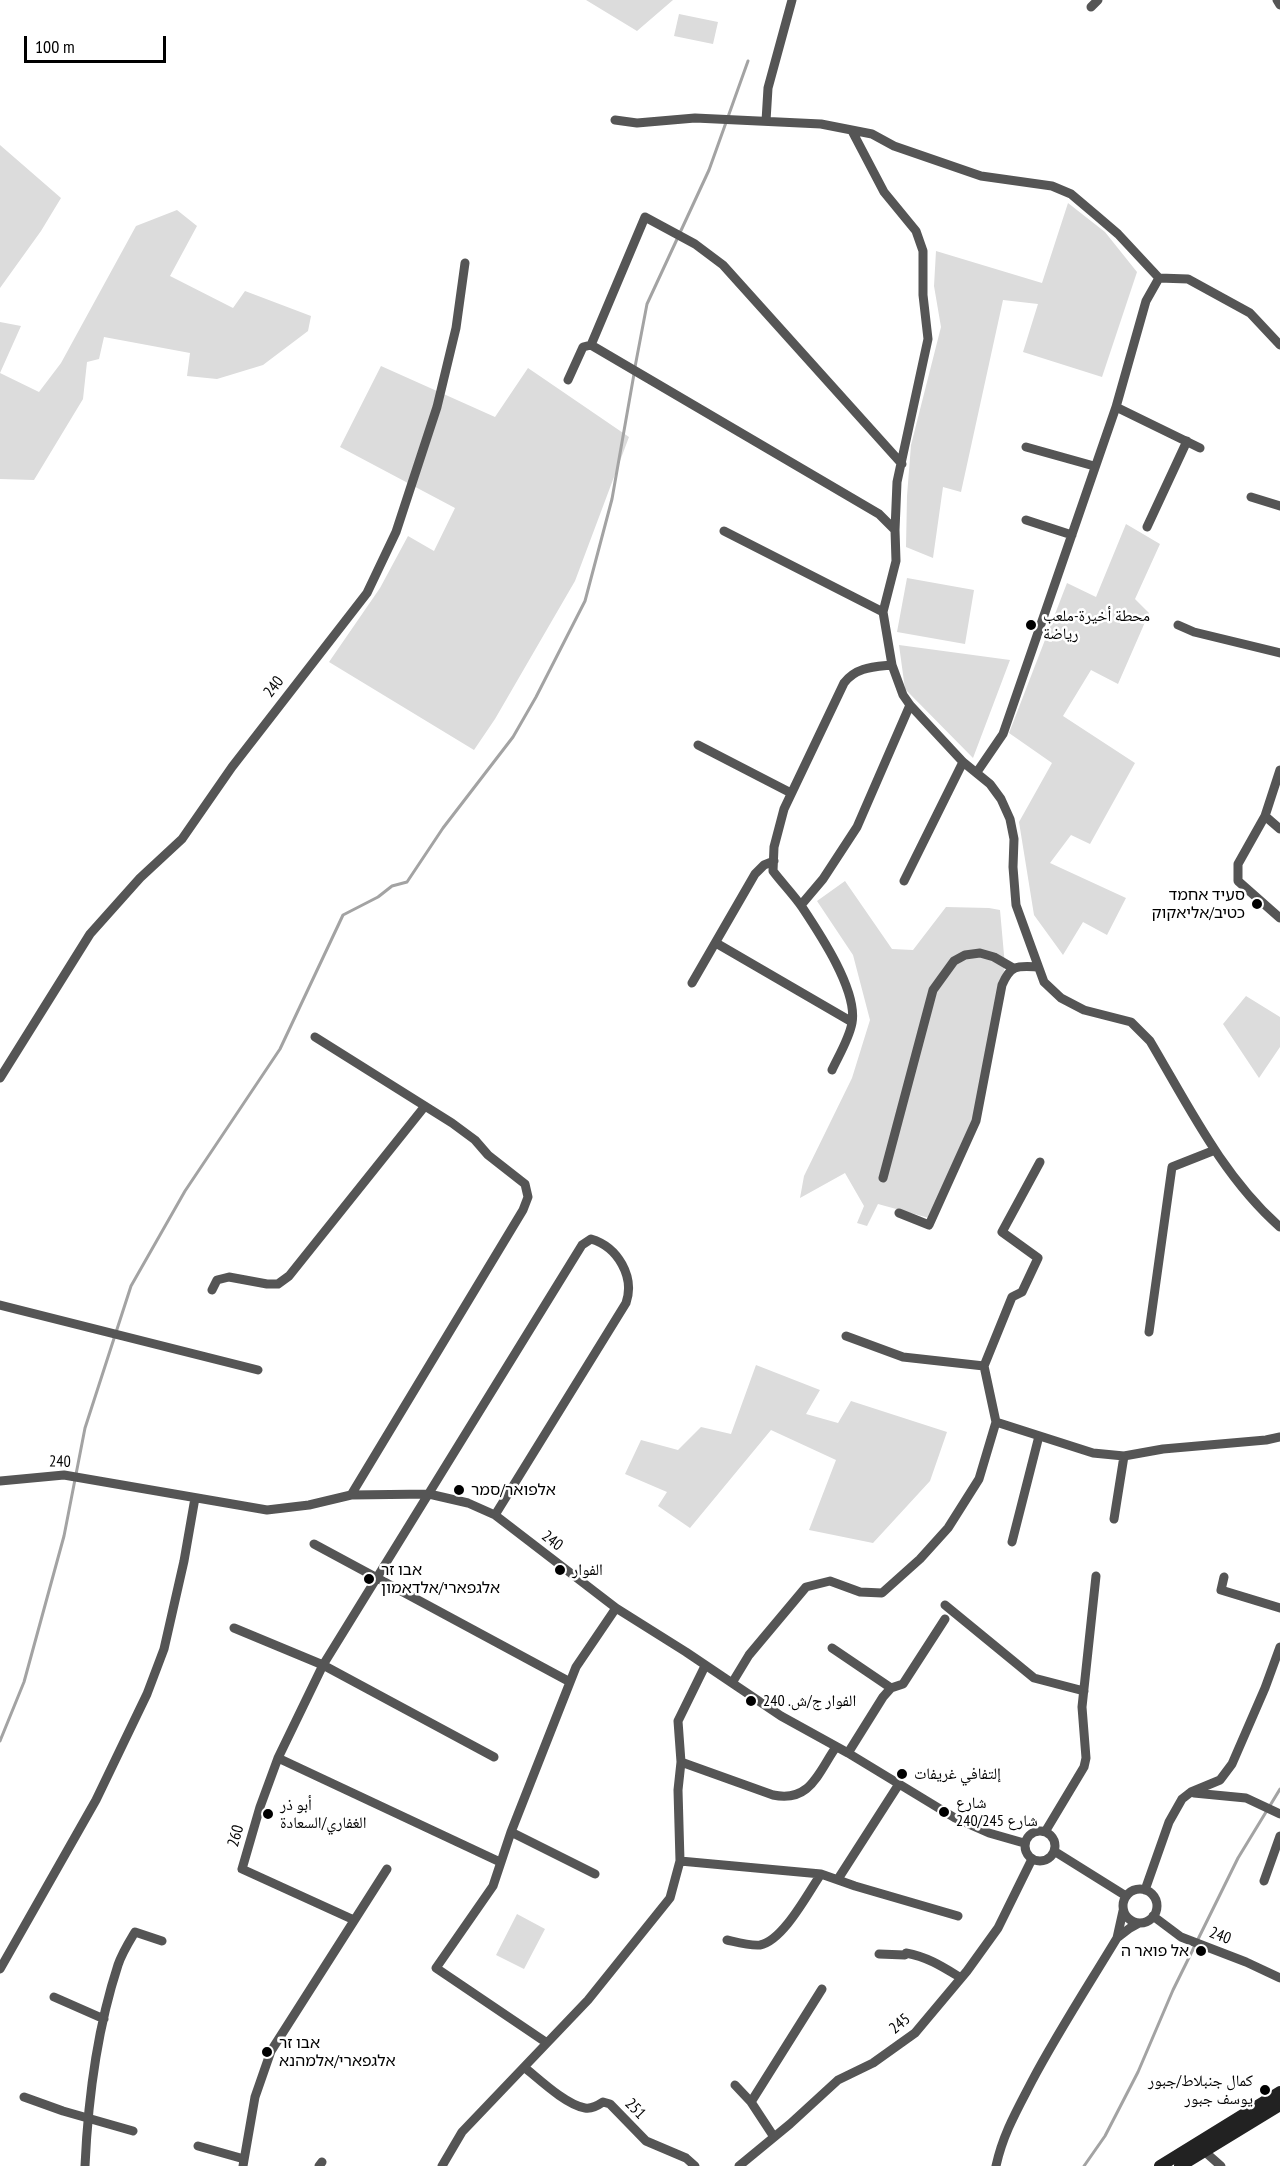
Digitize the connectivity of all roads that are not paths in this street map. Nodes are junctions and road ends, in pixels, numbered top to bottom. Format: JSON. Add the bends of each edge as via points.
{"nodes":[{"id":1,"x":792,"y":0,"type":"edge"},
{"id":2,"x":1277,"y":0,"type":"edge"},
{"id":3,"x":1280,"y":5,"type":"edge"},
{"id":4,"x":615,"y":120,"type":"dead end"},
{"id":5,"x":766,"y":121,"type":"junction"},
{"id":6,"x":852,"y":131,"type":"junction"},
{"id":7,"x":465,"y":263,"type":"dead end"},
{"id":8,"x":1159,"y":279,"type":"junction"},
{"id":9,"x":591,"y":345,"type":"junction"},
{"id":10,"x":1280,"y":345,"type":"edge"},
{"id":11,"x":568,"y":380,"type":"dead end"},
{"id":12,"x":1116,"y":407,"type":"junction"},
{"id":13,"x":1187,"y":441,"type":"junction"},
{"id":14,"x":1026,"y":447,"type":"dead end"},
{"id":15,"x":1200,"y":447,"type":"dead end"},
{"id":16,"x":902,"y":464,"type":"junction"},
{"id":17,"x":1095,"y":466,"type":"junction"},
{"id":18,"x":1251,"y":497,"type":"dead end"},
{"id":19,"x":1280,"y":507,"type":"edge"},
{"id":20,"x":1026,"y":520,"type":"dead end"},
{"id":21,"x":1147,"y":527,"type":"dead end"},
{"id":22,"x":895,"y":530,"type":"junction"},
{"id":23,"x":724,"y":531,"type":"dead end"},
{"id":24,"x":1072,"y":535,"type":"junction"},
{"id":25,"x":883,"y":612,"type":"junction"},
{"id":26,"x":1178,"y":625,"type":"dead end"},
{"id":27,"x":1280,"y":653,"type":"edge"},
{"id":28,"x":892,"y":664,"type":"junction"},
{"id":29,"x":910,"y":705,"type":"junction"},
{"id":30,"x":698,"y":745,"type":"dead end"},
{"id":31,"x":963,"y":762,"type":"junction"},
{"id":32,"x":1280,"y":771,"type":"edge"},
{"id":33,"x":977,"y":772,"type":"junction"},
{"id":34,"x":791,"y":793,"type":"junction"},
{"id":35,"x":1265,"y":816,"type":"junction"},
{"id":36,"x":1280,"y":829,"type":"edge"},
{"id":37,"x":774,"y":861,"type":"junction"},
{"id":38,"x":904,"y":881,"type":"dead end"},
{"id":39,"x":801,"y":905,"type":"junction"},
{"id":40,"x":1280,"y":918,"type":"edge"},
{"id":41,"x":716,"y":943,"type":"junction"},
{"id":42,"x":1013,"y":968,"type":"junction"},
{"id":43,"x":1038,"y":968,"type":"junction"},
{"id":44,"x":692,"y":982,"type":"dead end"},
{"id":45,"x":852,"y":1022,"type":"junction"},
{"id":46,"x":315,"y":1037,"type":"dead end"},
{"id":47,"x":832,"y":1070,"type":"dead end"},
{"id":48,"x":0,"y":1078,"type":"edge"},
{"id":49,"x":425,"y":1106,"type":"junction"},
{"id":50,"x":1215,"y":1150,"type":"junction"},
{"id":51,"x":1040,"y":1162,"type":"dead end"},
{"id":52,"x":883,"y":1178,"type":"dead end"},
{"id":53,"x":899,"y":1213,"type":"dead end"},
{"id":54,"x":1280,"y":1227,"type":"edge"},
{"id":55,"x":212,"y":1290,"type":"dead end"},
{"id":56,"x":0,"y":1305,"type":"edge"},
{"id":57,"x":1149,"y":1332,"type":"dead end"},
{"id":58,"x":846,"y":1336,"type":"dead end"},
{"id":59,"x":984,"y":1366,"type":"junction"},
{"id":60,"x":258,"y":1370,"type":"dead end"},
{"id":61,"x":996,"y":1422,"type":"junction"},
{"id":62,"x":1040,"y":1436,"type":"junction"},
{"id":63,"x":1280,"y":1437,"type":"edge"},
{"id":64,"x":1124,"y":1456,"type":"junction"},
{"id":65,"x":0,"y":1481,"type":"edge"},
{"id":66,"x":429,"y":1494,"type":"junction"},
{"id":67,"x":351,"y":1495,"type":"junction"},
{"id":68,"x":195,"y":1498,"type":"junction"},
{"id":69,"x":495,"y":1515,"type":"junction"},
{"id":70,"x":1114,"y":1519,"type":"dead end"},
{"id":71,"x":1012,"y":1542,"type":"dead end"},
{"id":72,"x":314,"y":1544,"type":"dead end"},
{"id":73,"x":1096,"y":1576,"type":"dead end"},
{"id":74,"x":376,"y":1577,"type":"junction"},
{"id":75,"x":1224,"y":1577,"type":"dead end"},
{"id":76,"x":945,"y":1605,"type":"dead end"},
{"id":77,"x":616,"y":1608,"type":"junction"},
{"id":78,"x":1280,"y":1608,"type":"edge"},
{"id":79,"x":945,"y":1619,"type":"dead end"},
{"id":80,"x":234,"y":1628,"type":"dead end"},
{"id":81,"x":1280,"y":1647,"type":"edge"},
{"id":82,"x":832,"y":1648,"type":"dead end"},
{"id":83,"x":323,"y":1665,"type":"junction"},
{"id":84,"x":705,"y":1666,"type":"junction"},
{"id":85,"x":570,"y":1682,"type":"junction"},
{"id":86,"x":732,"y":1683,"type":"junction"},
{"id":87,"x":891,"y":1688,"type":"junction"},
{"id":88,"x":1084,"y":1691,"type":"junction"},
{"id":89,"x":836,"y":1747,"type":"junction"},
{"id":90,"x":848,"y":1753,"type":"junction"},
{"id":91,"x":494,"y":1757,"type":"dead end"},
{"id":92,"x":278,"y":1758,"type":"junction"},
{"id":93,"x":681,"y":1762,"type":"junction"},
{"id":94,"x":899,"y":1784,"type":"junction"},
{"id":95,"x":1191,"y":1792,"type":"junction"},
{"id":96,"x":1280,"y":1814,"type":"edge"},
{"id":97,"x":512,"y":1832,"type":"junction"},
{"id":98,"x":1045,"y":1832,"type":"junction"},
{"id":99,"x":1280,"y":1836,"type":"edge"},
{"id":100,"x":1024,"y":1843,"type":"junction"},
{"id":101,"x":1054,"y":1851,"type":"junction"},
{"id":102,"x":1032,"y":1859,"type":"junction"},
{"id":103,"x":680,"y":1861,"type":"junction"},
{"id":104,"x":500,"y":1862,"type":"junction"},
{"id":105,"x":387,"y":1869,"type":"dead end"},
{"id":106,"x":596,"y":1874,"type":"dead end"},
{"id":107,"x":821,"y":1874,"type":"junction"},
{"id":108,"x":838,"y":1879,"type":"junction"},
{"id":109,"x":1264,"y":1881,"type":"dead end"},
{"id":110,"x":1145,"y":1890,"type":"junction"},
{"id":111,"x":1126,"y":1896,"type":"junction"},
{"id":112,"x":1123,"y":1911,"type":"junction"},
{"id":113,"x":958,"y":1916,"type":"dead end"},
{"id":114,"x":1153,"y":1916,"type":"junction"},
{"id":115,"x":354,"y":1920,"type":"junction"},
{"id":116,"x":1140,"y":1923,"type":"junction"},
{"id":117,"x":1117,"y":1938,"type":"junction"},
{"id":118,"x":727,"y":1940,"type":"dead end"},
{"id":119,"x":162,"y":1941,"type":"dead end"},
{"id":120,"x":879,"y":1954,"type":"dead end"},
{"id":121,"x":0,"y":1969,"type":"edge"},
{"id":122,"x":961,"y":1978,"type":"junction"},
{"id":123,"x":1280,"y":1978,"type":"edge"},
{"id":124,"x":822,"y":1989,"type":"dead end"},
{"id":125,"x":54,"y":1997,"type":"dead end"},
{"id":126,"x":104,"y":2019,"type":"junction"},
{"id":127,"x":547,"y":2043,"type":"junction"},
{"id":128,"x":524,"y":2067,"type":"junction"},
{"id":129,"x":735,"y":2085,"type":"dead end"},
{"id":130,"x":1280,"y":2092,"type":"edge"},
{"id":131,"x":24,"y":2097,"type":"dead end"},
{"id":132,"x":751,"y":2102,"type":"junction"},
{"id":133,"x":1280,"y":2104,"type":"edge"},
{"id":134,"x":87,"y":2118,"type":"junction"},
{"id":135,"x":133,"y":2131,"type":"dead end"},
{"id":136,"x":774,"y":2137,"type":"junction"},
{"id":137,"x":198,"y":2146,"type":"dead end"},
{"id":138,"x":1204,"y":2151,"type":"junction"},
{"id":139,"x":244,"y":2162,"type":"edge"},
{"id":140,"x":85,"y":2166,"type":"edge"},
{"id":141,"x":442,"y":2166,"type":"edge"},
{"id":142,"x":695,"y":2166,"type":"edge"},
{"id":143,"x":739,"y":2166,"type":"edge"},
{"id":144,"x":996,"y":2166,"type":"edge"},
{"id":145,"x":1160,"y":2166,"type":"edge"},
{"id":146,"x":1180,"y":2166,"type":"edge"},
{"id":147,"x":1221,"y":2166,"type":"edge"}],
"edges":[{"from":1,"to":5,"type":"street","via":[[768,88]]},
{"from":2,"to":3,"type":"street"},
{"from":4,"to":5,"type":"street"},
{"from":5,"to":6,"type":"street","via":[[821,124]]},
{"from":6,"to":8,"type":"street","via":[[872,134],[894,146],[981,176],[1052,186],[1071,194],[1118,234]]},
{"from":6,"to":16,"type":"street","via":[[884,192],[916,231],[923,251],[928,339]]},
{"from":7,"to":48,"type":"street","name":"240","via":[[456,328],[418,468],[396,532],[367,594],[232,767],[182,839],[140,878],[90,934]]},
{"from":8,"to":10,"type":"street","via":[[1188,279],[1250,313]]},
{"from":8,"to":12,"type":"street","via":[[1146,301]]},
{"from":9,"to":11,"type":"street","via":[[583,347]]},
{"from":9,"to":16,"type":"street","via":[[645,217],[695,244],[723,265]]},
{"from":9,"to":22,"type":"street","via":[[879,514]]},
{"from":12,"to":13,"type":"street"},
{"from":12,"to":17,"type":"street"},
{"from":13,"to":15,"type":"street"},
{"from":13,"to":21,"type":"street"},
{"from":14,"to":17,"type":"street"},
{"from":16,"to":22,"type":"street","via":[[897,482]]},
{"from":17,"to":24,"type":"street"},
{"from":18,"to":19,"type":"street"},
{"from":20,"to":24,"type":"street"},
{"from":22,"to":25,"type":"street","via":[[896,561]]},
{"from":23,"to":25,"type":"street"},
{"from":24,"to":33,"type":"street","via":[[1003,734]]},
{"from":25,"to":28,"type":"street"},
{"from":26,"to":27,"type":"street"},
{"from":28,"to":29,"type":"street"},
{"from":28,"to":34,"type":"street","via":[[850,674]]},
{"from":29,"to":31,"type":"street"},
{"from":29,"to":39,"type":"street","via":[[857,827]]},
{"from":30,"to":34,"type":"street"},
{"from":31,"to":33,"type":"street"},
{"from":31,"to":38,"type":"street"},
{"from":32,"to":35,"type":"street"},
{"from":33,"to":43,"type":"street","via":[[1001,799],[1010,819],[1016,904]]},
{"from":34,"to":37,"type":"street","via":[[774,847]]},
{"from":35,"to":36,"type":"street"},
{"from":35,"to":40,"type":"street","via":[[1239,864],[1238,881]]},
{"from":37,"to":39,"type":"street","via":[[773,871]]},
{"from":37,"to":41,"type":"street","via":[[755,874]]},
{"from":39,"to":45,"type":"street","via":[[846,982],[853,1004]]},
{"from":41,"to":44,"type":"street"},
{"from":41,"to":45,"type":"street"},
{"from":42,"to":43,"type":"street"},
{"from":42,"to":52,"type":"street","via":[[980,953],[965,955],[954,961],[933,990]]},
{"from":42,"to":53,"type":"street","via":[[1002,985],[976,1120],[928,1225]]},
{"from":43,"to":50,"type":"street","via":[[1044,982],[1061,998],[1084,1010],[1131,1022],[1141,1031]]},
{"from":45,"to":47,"type":"street"},
{"from":46,"to":49,"type":"street"},
{"from":49,"to":55,"type":"street","via":[[289,1276],[278,1284],[229,1277],[217,1280]]},
{"from":49,"to":67,"type":"street","via":[[475,1140],[525,1185],[528,1197]]},
{"from":50,"to":54,"type":"street","via":[[1252,1200]]},
{"from":50,"to":57,"type":"street","via":[[1172,1167]]},
{"from":51,"to":59,"type":"street","via":[[1002,1232],[1038,1258],[1022,1292],[1012,1297]]},
{"from":56,"to":60,"type":"street"},
{"from":58,"to":59,"type":"street","via":[[903,1357]]},
{"from":59,"to":61,"type":"street"},
{"from":61,"to":62,"type":"street"},
{"from":61,"to":86,"type":"street","via":[[979,1479],[948,1528],[920,1558],[882,1593],[860,1592],[830,1581],[806,1587],[749,1654]]},
{"from":62,"to":64,"type":"street","via":[[1094,1453]]},
{"from":62,"to":71,"type":"street"},
{"from":63,"to":64,"type":"street"},
{"from":64,"to":70,"type":"street"},
{"from":65,"to":68,"type":"street","name":"240","via":[[64,1475]]},
{"from":66,"to":67,"type":"street","name":"240"},
{"from":66,"to":69,"type":"street","name":"240","via":[[468,1503]]},
{"from":66,"to":69,"type":"street","name":"260","via":[[582,1245],[591,1239],[599,1241],[626,1270],[630,1284],[626,1303]]},
{"from":66,"to":74,"type":"street","name":"260"},
{"from":67,"to":68,"type":"street","name":"240","via":[[267,1510]]},
{"from":68,"to":121,"type":"street","via":[[164,1649],[147,1694],[96,1800]]},
{"from":69,"to":77,"type":"street","name":"240"},
{"from":72,"to":74,"type":"street"},
{"from":73,"to":88,"type":"street"},
{"from":74,"to":83,"type":"street","name":"260"},
{"from":74,"to":85,"type":"street"},
{"from":75,"to":78,"type":"street","via":[[1221,1590]]},
{"from":76,"to":88,"type":"street","via":[[1034,1678]]},
{"from":77,"to":84,"type":"street","name":"240"},
{"from":77,"to":85,"type":"street"},
{"from":79,"to":87,"type":"street","via":[[903,1684]]},
{"from":80,"to":83,"type":"street"},
{"from":81,"to":95,"type":"street","via":[[1232,1764],[1220,1780]]},
{"from":82,"to":87,"type":"street"},
{"from":83,"to":91,"type":"street"},
{"from":83,"to":92,"type":"street","name":"260"},
{"from":84,"to":86,"type":"street","name":"240"},
{"from":84,"to":93,"type":"street","via":[[678,1721]]},
{"from":85,"to":97,"type":"street"},
{"from":86,"to":89,"type":"street","name":"240"},
{"from":87,"to":90,"type":"street"},
{"from":88,"to":98,"type":"street","via":[[1084,1767]]},
{"from":89,"to":90,"type":"street","name":"240"},
{"from":89,"to":93,"type":"street","via":[[804,1793],[785,1798]]},
{"from":90,"to":94,"type":"street","name":"240"},
{"from":92,"to":104,"type":"street"},
{"from":92,"to":115,"type":"street","name":"260","via":[[242,1869]]},
{"from":93,"to":103,"type":"street"},
{"from":94,"to":100,"type":"street","name":"240","via":[[956,1818]]},
{"from":94,"to":108,"type":"street"},
{"from":95,"to":96,"type":"street","via":[[1246,1798]]},
{"from":95,"to":110,"type":"street","via":[[1182,1799],[1169,1822]]},
{"from":97,"to":104,"type":"street"},
{"from":97,"to":106,"type":"street"},
{"from":98,"to":100,"type":"street","via":[[1031,1833]]},
{"from":98,"to":101,"type":"street","via":[[1053,1837]]},
{"from":99,"to":109,"type":"street"},
{"from":100,"to":102,"type":"street"},
{"from":101,"to":102,"type":"street","via":[[1045,1860]]},
{"from":101,"to":111,"type":"street"},
{"from":102,"to":122,"type":"street","name":"245","via":[[998,1928]]},
{"from":103,"to":107,"type":"street"},
{"from":103,"to":127,"type":"street","via":[[670,1898],[588,2000]]},
{"from":104,"to":127,"type":"street","via":[[493,1886],[436,1968]]},
{"from":105,"to":115,"type":"street"},
{"from":107,"to":108,"type":"street"},
{"from":107,"to":118,"type":"street","via":[[771,1941],[759,1945]]},
{"from":108,"to":113,"type":"street"},
{"from":110,"to":111,"type":"street","via":[[1135,1890]]},
{"from":110,"to":114,"type":"street","via":[[1156,1901]]},
{"from":111,"to":112,"type":"street"},
{"from":112,"to":116,"type":"street","via":[[1130,1920]]},
{"from":112,"to":117,"type":"street"},
{"from":114,"to":116,"type":"street"},
{"from":114,"to":123,"type":"street","name":"240","via":[[1180,1937]]},
{"from":115,"to":139,"type":"street","via":[[271,2051],[255,2097]]},
{"from":116,"to":117,"type":"street"},
{"from":117,"to":144,"type":"street","via":[[1021,2102],[1004,2135]]},
{"from":119,"to":126,"type":"street","via":[[135,1932],[118,1962]]},
{"from":120,"to":122,"type":"street","via":[[920,1955]]},
{"from":122,"to":136,"type":"street","name":"245","via":[[915,2033],[873,2063],[838,2080]]},
{"from":124,"to":132,"type":"street"},
{"from":125,"to":126,"type":"street"},
{"from":126,"to":134,"type":"street"},
{"from":127,"to":128,"type":"street"},
{"from":128,"to":141,"type":"street","via":[[462,2132]]},
{"from":128,"to":142,"type":"street","name":"251","via":[[571,2103],[583,2108],[603,2102],[610,2104],[646,2141],[686,2158]]},
{"from":129,"to":132,"type":"street"},
{"from":130,"to":145,"type":"main road"},
{"from":131,"to":134,"type":"street"},
{"from":132,"to":136,"type":"street"},
{"from":133,"to":138,"type":"main road"},
{"from":134,"to":135,"type":"street"},
{"from":134,"to":140,"type":"street"},
{"from":136,"to":143,"type":"street","name":"245"},
{"from":137,"to":139,"type":"street"},
{"from":138,"to":146,"type":"main road"},
{"from":138,"to":147,"type":"street"}]}
